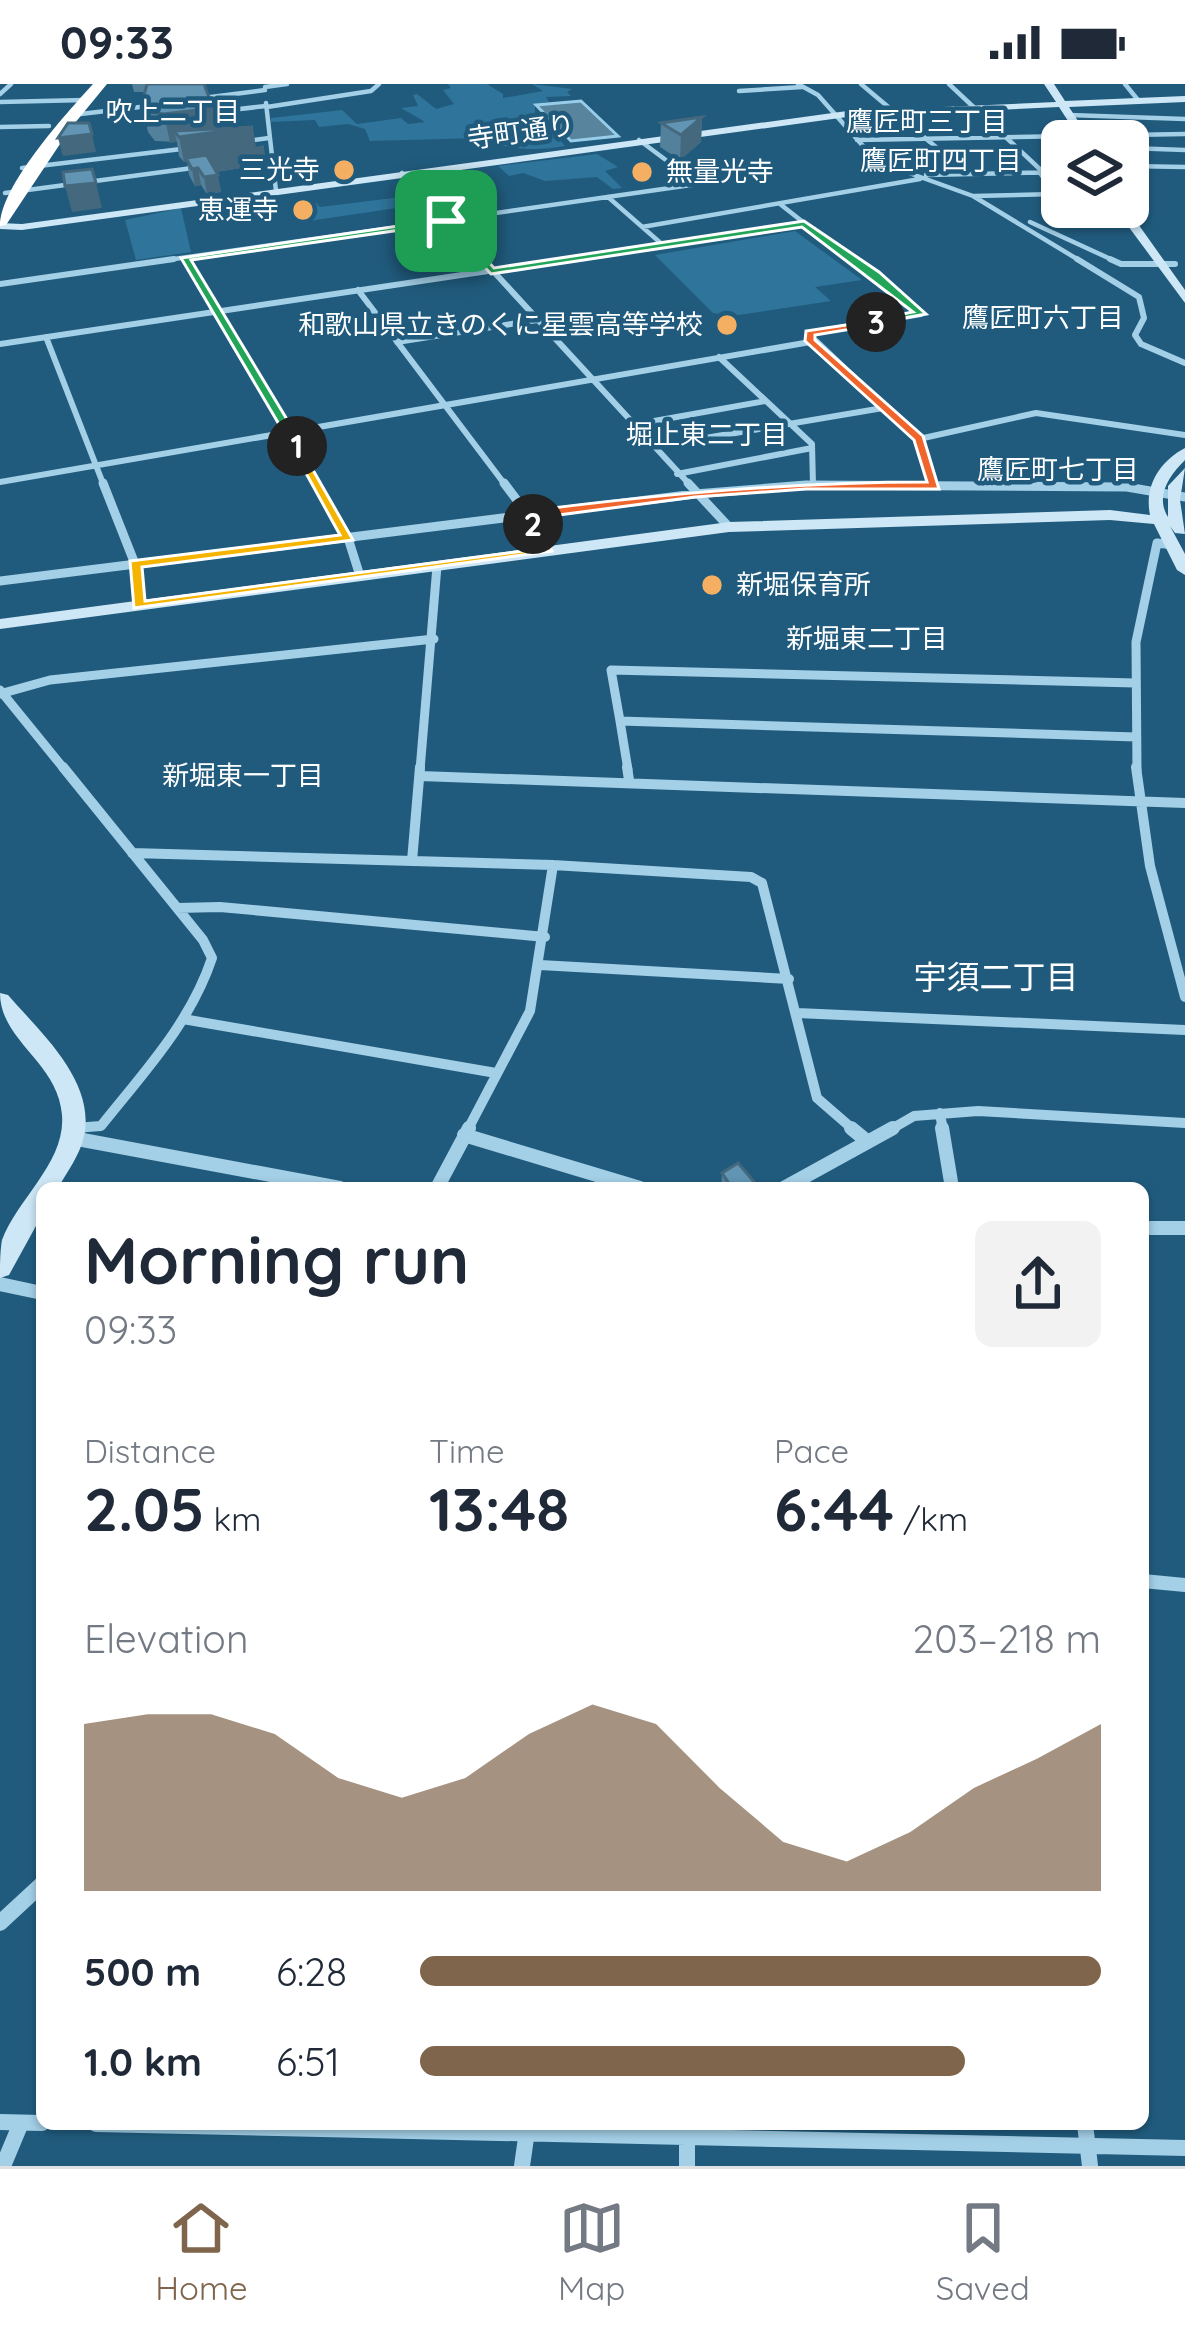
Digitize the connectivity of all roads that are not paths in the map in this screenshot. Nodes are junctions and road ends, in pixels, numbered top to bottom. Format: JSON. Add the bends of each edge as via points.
{"nodes":[{"id":1,"x":11,"y":84,"type":"edge"},
{"id":2,"x":100,"y":84,"type":"edge"},
{"id":3,"x":250,"y":84,"type":"edge"},
{"id":4,"x":287,"y":84,"type":"edge"},
{"id":5,"x":379,"y":84,"type":"edge"},
{"id":6,"x":861,"y":84,"type":"edge"},
{"id":7,"x":949,"y":84,"type":"edge"},
{"id":8,"x":1039,"y":84,"type":"edge"},
{"id":9,"x":1049,"y":84,"type":"edge"},
{"id":10,"x":1125,"y":84,"type":"edge"},
{"id":11,"x":800,"y":86,"type":"edge"},
{"id":12,"x":232,"y":87,"type":"edge"},
{"id":13,"x":265,"y":87,"type":"edge"},
{"id":14,"x":739,"y":91,"type":"dead end"},
{"id":15,"x":0,"y":98,"type":"edge"},
{"id":16,"x":1185,"y":99,"type":"edge"},
{"id":17,"x":78,"y":100,"type":"edge"},
{"id":18,"x":188,"y":100,"type":"edge"},
{"id":19,"x":1138,"y":100,"type":"junction"},
{"id":20,"x":1055,"y":102,"type":"junction"},
{"id":21,"x":167,"y":103,"type":"edge"},
{"id":22,"x":266,"y":106,"type":"junction"},
{"id":23,"x":974,"y":106,"type":"junction"},
{"id":24,"x":895,"y":111,"type":"junction"},
{"id":25,"x":213,"y":112,"type":"edge"},
{"id":26,"x":836,"y":115,"type":"junction"},
{"id":27,"x":1069,"y":115,"type":"junction"},
{"id":28,"x":1185,"y":119,"type":"edge"},
{"id":29,"x":1067,"y":120,"type":"edge"},
{"id":30,"x":1071,"y":120,"type":"edge"},
{"id":31,"x":49,"y":126,"type":"junction"},
{"id":32,"x":0,"y":127,"type":"edge"},
{"id":33,"x":1006,"y":134,"type":"junction"},
{"id":34,"x":1185,"y":134,"type":"edge"},
{"id":35,"x":1041,"y":135,"type":"edge"},
{"id":36,"x":1149,"y":135,"type":"edge"},
{"id":37,"x":927,"y":137,"type":"junction"},
{"id":38,"x":268,"y":138,"type":"junction"},
{"id":39,"x":639,"y":140,"type":"junction"},
{"id":40,"x":856,"y":140,"type":"junction"},
{"id":41,"x":115,"y":142,"type":"dead end"},
{"id":42,"x":225,"y":144,"type":"edge"},
{"id":43,"x":204,"y":146,"type":"edge"},
{"id":44,"x":1149,"y":149,"type":"edge"},
{"id":45,"x":1185,"y":150,"type":"edge"},
{"id":46,"x":118,"y":158,"type":"junction"},
{"id":47,"x":206,"y":166,"type":"edge"},
{"id":48,"x":1149,"y":166,"type":"edge"},
{"id":49,"x":1185,"y":167,"type":"edge"},
{"id":50,"x":29,"y":168,"type":"junction"},
{"id":51,"x":1041,"y":171,"type":"edge"},
{"id":52,"x":1041,"y":172,"type":"edge"},
{"id":53,"x":402,"y":173,"type":"junction"},
{"id":54,"x":969,"y":174,"type":"junction"},
{"id":55,"x":916,"y":177,"type":"junction"},
{"id":56,"x":121,"y":178,"type":"junction"},
{"id":57,"x":276,"y":191,"type":"junction"},
{"id":58,"x":125,"y":192,"type":"dead end"},
{"id":59,"x":1041,"y":194,"type":"edge"},
{"id":60,"x":8,"y":195,"type":"edge"},
{"id":61,"x":973,"y":196,"type":"junction"},
{"id":62,"x":608,"y":197,"type":"junction"},
{"id":63,"x":780,"y":204,"type":"junction"},
{"id":64,"x":1006,"y":214,"type":"junction"},
{"id":65,"x":446,"y":221,"type":"junction"},
{"id":66,"x":0,"y":224,"type":"edge"},
{"id":67,"x":804,"y":224,"type":"junction"},
{"id":68,"x":642,"y":226,"type":"junction"},
{"id":69,"x":1134,"y":228,"type":"edge"},
{"id":70,"x":1148,"y":228,"type":"edge"},
{"id":71,"x":664,"y":245,"type":"junction"},
{"id":72,"x":185,"y":258,"type":"junction"},
{"id":73,"x":1126,"y":264,"type":"junction"},
{"id":74,"x":1159,"y":264,"type":"junction"},
{"id":75,"x":1174,"y":264,"type":"junction"},
{"id":76,"x":491,"y":271,"type":"junction"},
{"id":77,"x":1185,"y":279,"type":"edge"},
{"id":78,"x":1114,"y":280,"type":"junction"},
{"id":79,"x":0,"y":284,"type":"edge"},
{"id":80,"x":358,"y":290,"type":"junction"},
{"id":81,"x":1185,"y":299,"type":"edge"},
{"id":82,"x":217,"y":312,"type":"junction"},
{"id":83,"x":537,"y":320,"type":"junction"},
{"id":84,"x":46,"y":337,"type":"junction"},
{"id":85,"x":810,"y":341,"type":"junction"},
{"id":86,"x":397,"y":342,"type":"junction"},
{"id":87,"x":0,"y":344,"type":"edge"},
{"id":88,"x":718,"y":357,"type":"junction"},
{"id":89,"x":1185,"y":363,"type":"edge"},
{"id":90,"x":590,"y":380,"type":"junction"},
{"id":91,"x":766,"y":401,"type":"junction"},
{"id":92,"x":447,"y":406,"type":"junction"},
{"id":93,"x":884,"y":408,"type":"junction"},
{"id":94,"x":632,"y":424,"type":"junction"},
{"id":95,"x":789,"y":424,"type":"junction"},
{"id":96,"x":289,"y":432,"type":"junction"},
{"id":97,"x":1185,"y":435,"type":"edge"},
{"id":98,"x":919,"y":439,"type":"junction"},
{"id":99,"x":652,"y":447,"type":"junction"},
{"id":100,"x":812,"y":448,"type":"junction"},
{"id":101,"x":1185,"y":452,"type":"edge"},
{"id":102,"x":98,"y":465,"type":"junction"},
{"id":103,"x":1185,"y":472,"type":"edge"},
{"id":104,"x":677,"y":474,"type":"junction"},
{"id":105,"x":0,"y":482,"type":"edge"},
{"id":106,"x":813,"y":485,"type":"junction"},
{"id":107,"x":934,"y":486,"type":"junction"},
{"id":108,"x":1153,"y":491,"type":"junction"},
{"id":109,"x":695,"y":494,"type":"junction"},
{"id":110,"x":1179,"y":496,"type":"edge"},
{"id":111,"x":528,"y":515,"type":"junction"},
{"id":112,"x":729,"y":527,"type":"junction"},
{"id":113,"x":1176,"y":529,"type":"edge"},
{"id":114,"x":348,"y":538,"type":"junction"},
{"id":115,"x":546,"y":551,"type":"junction"},
{"id":116,"x":135,"y":564,"type":"junction"},
{"id":117,"x":437,"y":566,"type":"junction"},
{"id":118,"x":1185,"y":570,"type":"edge"},
{"id":119,"x":361,"y":576,"type":"junction"},
{"id":120,"x":0,"y":581,"type":"edge"},
{"id":121,"x":139,"y":605,"type":"junction"},
{"id":122,"x":0,"y":624,"type":"edge"},
{"id":123,"x":434,"y":639,"type":"junction"},
{"id":124,"x":1135,"y":683,"type":"junction"},
{"id":125,"x":1,"y":692,"type":"edge"},
{"id":126,"x":620,"y":721,"type":"junction"},
{"id":127,"x":1136,"y":737,"type":"junction"},
{"id":128,"x":419,"y":776,"type":"junction"},
{"id":129,"x":629,"y":780,"type":"junction"},
{"id":130,"x":1137,"y":798,"type":"junction"},
{"id":131,"x":1185,"y":803,"type":"edge"},
{"id":132,"x":132,"y":853,"type":"junction"},
{"id":133,"x":412,"y":861,"type":"junction"},
{"id":134,"x":553,"y":866,"type":"junction"},
{"id":135,"x":177,"y":908,"type":"junction"},
{"id":136,"x":545,"y":937,"type":"junction"},
{"id":137,"x":540,"y":965,"type":"junction"},
{"id":138,"x":789,"y":979,"type":"junction"},
{"id":139,"x":1185,"y":997,"type":"edge"},
{"id":140,"x":0,"y":1001,"type":"edge"},
{"id":141,"x":797,"y":1013,"type":"junction"},
{"id":142,"x":183,"y":1019,"type":"junction"},
{"id":143,"x":1185,"y":1030,"type":"edge"},
{"id":144,"x":496,"y":1073,"type":"junction"},
{"id":145,"x":940,"y":1112,"type":"junction"},
{"id":146,"x":1185,"y":1123,"type":"edge"},
{"id":147,"x":73,"y":1133,"type":"junction"},
{"id":148,"x":464,"y":1135,"type":"junction"},
{"id":149,"x":868,"y":1142,"type":"junction"},
{"id":150,"x":47,"y":1182,"type":"edge"},
{"id":151,"x":311,"y":1182,"type":"edge"},
{"id":152,"x":440,"y":1182,"type":"edge"},
{"id":153,"x":620,"y":1182,"type":"edge"},
{"id":154,"x":795,"y":1182,"type":"edge"},
{"id":155,"x":951,"y":1182,"type":"edge"},
{"id":156,"x":36,"y":1203,"type":"edge"},
{"id":157,"x":1149,"y":1228,"type":"edge"},
{"id":158,"x":1185,"y":1228,"type":"edge"},
{"id":159,"x":0,"y":1267,"type":"edge"},
{"id":160,"x":0,"y":1284,"type":"edge"},
{"id":161,"x":36,"y":1292,"type":"edge"},
{"id":162,"x":1149,"y":1582,"type":"edge"},
{"id":163,"x":1185,"y":1585,"type":"edge"},
{"id":164,"x":36,"y":1890,"type":"edge"},
{"id":165,"x":0,"y":1923,"type":"edge"},
{"id":166,"x":21,"y":2123,"type":"edge"},
{"id":167,"x":465,"y":2130,"type":"edge"},
{"id":168,"x":527,"y":2131,"type":"junction"},
{"id":169,"x":687,"y":2137,"type":"junction"},
{"id":170,"x":1185,"y":2148,"type":"edge"},
{"id":171,"x":1089,"y":2157,"type":"edge"},
{"id":172,"x":3,"y":2166,"type":"edge"},
{"id":173,"x":522,"y":2166,"type":"edge"},
{"id":174,"x":687,"y":2166,"type":"edge"}],
"edges":[{"from":1,"to":15,"type":"street"},
{"from":2,"to":17,"type":"highway"},
{"from":3,"to":12,"type":"street"},
{"from":4,"to":13,"type":"street"},
{"from":5,"to":22,"type":"street"},
{"from":6,"to":24,"type":"street"},
{"from":7,"to":23,"type":"street"},
{"from":8,"to":20,"type":"street"},
{"from":9,"to":20,"type":"street"},
{"from":10,"to":19,"type":"street"},
{"from":11,"to":14,"type":"street"},
{"from":11,"to":26,"type":"street"},
{"from":13,"to":18,"type":"street"},
{"from":13,"to":22,"type":"street"},
{"from":15,"to":17,"type":"street"},
{"from":16,"to":19,"type":"street","name":"寺町通り"},
{"from":17,"to":21,"type":"street"},
{"from":17,"to":31,"type":"highway"},
{"from":17,"to":50,"type":"highway"},
{"from":19,"to":20,"type":"street","name":"寺町通り"},
{"from":20,"to":23,"type":"street","name":"寺町通り"},
{"from":20,"to":27,"type":"street"},
{"from":20,"to":29,"type":"street"},
{"from":22,"to":25,"type":"street"},
{"from":22,"to":38,"type":"street"},
{"from":23,"to":24,"type":"street","name":"寺町通り"},
{"from":23,"to":33,"type":"street"},
{"from":24,"to":26,"type":"street","name":"寺町通り"},
{"from":24,"to":37,"type":"street"},
{"from":26,"to":39,"type":"street","name":"寺町通り"},
{"from":26,"to":40,"type":"street"},
{"from":27,"to":28,"type":"street"},
{"from":27,"to":30,"type":"street"},
{"from":31,"to":32,"type":"street"},
{"from":31,"to":50,"type":"highway"},
{"from":33,"to":35,"type":"street"},
{"from":33,"to":37,"type":"street"},
{"from":33,"to":51,"type":"street"},
{"from":34,"to":36,"type":"street"},
{"from":37,"to":40,"type":"street"},
{"from":37,"to":54,"type":"street"},
{"from":38,"to":42,"type":"street"},
{"from":38,"to":57,"type":"street"},
{"from":39,"to":53,"type":"street","name":"寺町通り"},
{"from":39,"to":62,"type":"street","via":[[698,184]]},
{"from":40,"to":55,"type":"street"},
{"from":41,"to":46,"type":"street"},
{"from":43,"to":46,"type":"street"},
{"from":44,"to":45,"type":"street"},
{"from":46,"to":50,"type":"street"},
{"from":47,"to":56,"type":"street"},
{"from":48,"to":49,"type":"street"},
{"from":50,"to":60,"type":"highway"},
{"from":52,"to":54,"type":"street"},
{"from":53,"to":57,"type":"street","name":"寺町通り"},
{"from":53,"to":65,"type":"street"},
{"from":54,"to":55,"type":"street"},
{"from":55,"to":61,"type":"street"},
{"from":55,"to":63,"type":"street"},
{"from":56,"to":58,"type":"street"},
{"from":56,"to":60,"type":"street"},
{"from":57,"to":66,"type":"street","name":"寺町通り"},
{"from":59,"to":61,"type":"street"},
{"from":60,"to":66,"type":"highway"},
{"from":61,"to":64,"type":"street"},
{"from":62,"to":65,"type":"street"},
{"from":62,"to":68,"type":"street"},
{"from":63,"to":67,"type":"street"},
{"from":63,"to":68,"type":"street"},
{"from":64,"to":73,"type":"street"},
{"from":64,"to":78,"type":"street"},
{"from":65,"to":72,"type":"street"},
{"from":65,"to":76,"type":"street"},
{"from":67,"to":71,"type":"street"},
{"from":67,"to":85,"type":"street","via":[[921,314],[810,333]]},
{"from":68,"to":71,"type":"street"},
{"from":69,"to":74,"type":"street"},
{"from":70,"to":75,"type":"street"},
{"from":71,"to":76,"type":"street"},
{"from":72,"to":79,"type":"street"},
{"from":72,"to":82,"type":"street"},
{"from":73,"to":74,"type":"street"},
{"from":73,"to":78,"type":"street"},
{"from":74,"to":75,"type":"street"},
{"from":74,"to":81,"type":"street"},
{"from":75,"to":77,"type":"street"},
{"from":76,"to":80,"type":"street"},
{"from":76,"to":83,"type":"street"},
{"from":78,"to":89,"type":"street","via":[[1139,297],[1141,344]]},
{"from":80,"to":82,"type":"street"},
{"from":80,"to":86,"type":"street"},
{"from":82,"to":84,"type":"street"},
{"from":82,"to":96,"type":"street"},
{"from":83,"to":86,"type":"street"},
{"from":83,"to":90,"type":"street"},
{"from":84,"to":87,"type":"street"},
{"from":84,"to":102,"type":"street"},
{"from":85,"to":88,"type":"street"},
{"from":85,"to":93,"type":"street"},
{"from":86,"to":92,"type":"street"},
{"from":88,"to":90,"type":"street"},
{"from":88,"to":91,"type":"street"},
{"from":90,"to":92,"type":"street"},
{"from":90,"to":94,"type":"street"},
{"from":91,"to":94,"type":"street"},
{"from":91,"to":95,"type":"street"},
{"from":92,"to":96,"type":"street"},
{"from":92,"to":111,"type":"street"},
{"from":93,"to":95,"type":"street"},
{"from":93,"to":98,"type":"street"},
{"from":94,"to":99,"type":"street"},
{"from":95,"to":99,"type":"street"},
{"from":95,"to":100,"type":"street"},
{"from":96,"to":102,"type":"street"},
{"from":96,"to":114,"type":"street"},
{"from":97,"to":98,"type":"street","via":[[1036,413]]},
{"from":98,"to":107,"type":"street"},
{"from":99,"to":104,"type":"street"},
{"from":100,"to":104,"type":"street"},
{"from":100,"to":106,"type":"street"},
{"from":101,"to":108,"type":"street"},
{"from":102,"to":105,"type":"street"},
{"from":102,"to":116,"type":"street"},
{"from":103,"to":110,"type":"street"},
{"from":104,"to":109,"type":"street"},
{"from":106,"to":107,"type":"street"},
{"from":106,"to":109,"type":"street"},
{"from":107,"to":108,"type":"street"},
{"from":108,"to":110,"type":"street"},
{"from":108,"to":113,"type":"street"},
{"from":109,"to":111,"type":"street"},
{"from":109,"to":112,"type":"street"},
{"from":110,"to":113,"type":"street"},
{"from":111,"to":114,"type":"street"},
{"from":111,"to":115,"type":"street"},
{"from":112,"to":113,"type":"street","via":[[1113,519]]},
{"from":112,"to":115,"type":"street"},
{"from":113,"to":118,"type":"street"},
{"from":113,"to":124,"type":"street","via":[[1157,543]]},
{"from":114,"to":116,"type":"street"},
{"from":114,"to":119,"type":"street"},
{"from":115,"to":117,"type":"street"},
{"from":116,"to":120,"type":"street"},
{"from":116,"to":121,"type":"street"},
{"from":117,"to":119,"type":"street"},
{"from":117,"to":123,"type":"street"},
{"from":119,"to":121,"type":"street"},
{"from":121,"to":122,"type":"street"},
{"from":123,"to":125,"type":"street"},
{"from":123,"to":128,"type":"street"},
{"from":124,"to":126,"type":"street","via":[[611,670]]},
{"from":124,"to":127,"type":"street"},
{"from":125,"to":132,"type":"street"},
{"from":126,"to":127,"type":"street"},
{"from":126,"to":129,"type":"street"},
{"from":127,"to":130,"type":"street"},
{"from":128,"to":129,"type":"street"},
{"from":128,"to":133,"type":"street"},
{"from":129,"to":130,"type":"street"},
{"from":130,"to":131,"type":"street"},
{"from":130,"to":139,"type":"street"},
{"from":132,"to":133,"type":"street"},
{"from":132,"to":135,"type":"street"},
{"from":133,"to":134,"type":"street"},
{"from":134,"to":136,"type":"street"},
{"from":134,"to":138,"type":"street","via":[[751,877],[762,883]]},
{"from":135,"to":136,"type":"street"},
{"from":135,"to":142,"type":"street","via":[[212,958]]},
{"from":136,"to":137,"type":"street"},
{"from":137,"to":138,"type":"street"},
{"from":137,"to":144,"type":"street","via":[[530,1011]]},
{"from":138,"to":141,"type":"street"},
{"from":140,"to":147,"type":"street","via":[[56,1069],[71,1101]]},
{"from":141,"to":143,"type":"street"},
{"from":141,"to":149,"type":"street","via":[[817,1098]]},
{"from":142,"to":144,"type":"street"},
{"from":142,"to":147,"type":"street","via":[[101,1126]]},
{"from":144,"to":148,"type":"street"},
{"from":145,"to":146,"type":"street"},
{"from":145,"to":149,"type":"street"},
{"from":145,"to":155,"type":"street"},
{"from":147,"to":150,"type":"street"},
{"from":147,"to":151,"type":"street"},
{"from":148,"to":152,"type":"street"},
{"from":148,"to":153,"type":"street"},
{"from":149,"to":154,"type":"street"},
{"from":156,"to":159,"type":"street"},
{"from":157,"to":158,"type":"street"},
{"from":160,"to":161,"type":"street"},
{"from":162,"to":163,"type":"street"},
{"from":164,"to":165,"type":"street"},
{"from":166,"to":172,"type":"street"},
{"from":167,"to":168,"type":"street"},
{"from":168,"to":169,"type":"street"},
{"from":168,"to":173,"type":"street"},
{"from":169,"to":171,"type":"street"},
{"from":169,"to":174,"type":"street"},
{"from":170,"to":171,"type":"street"}]}
